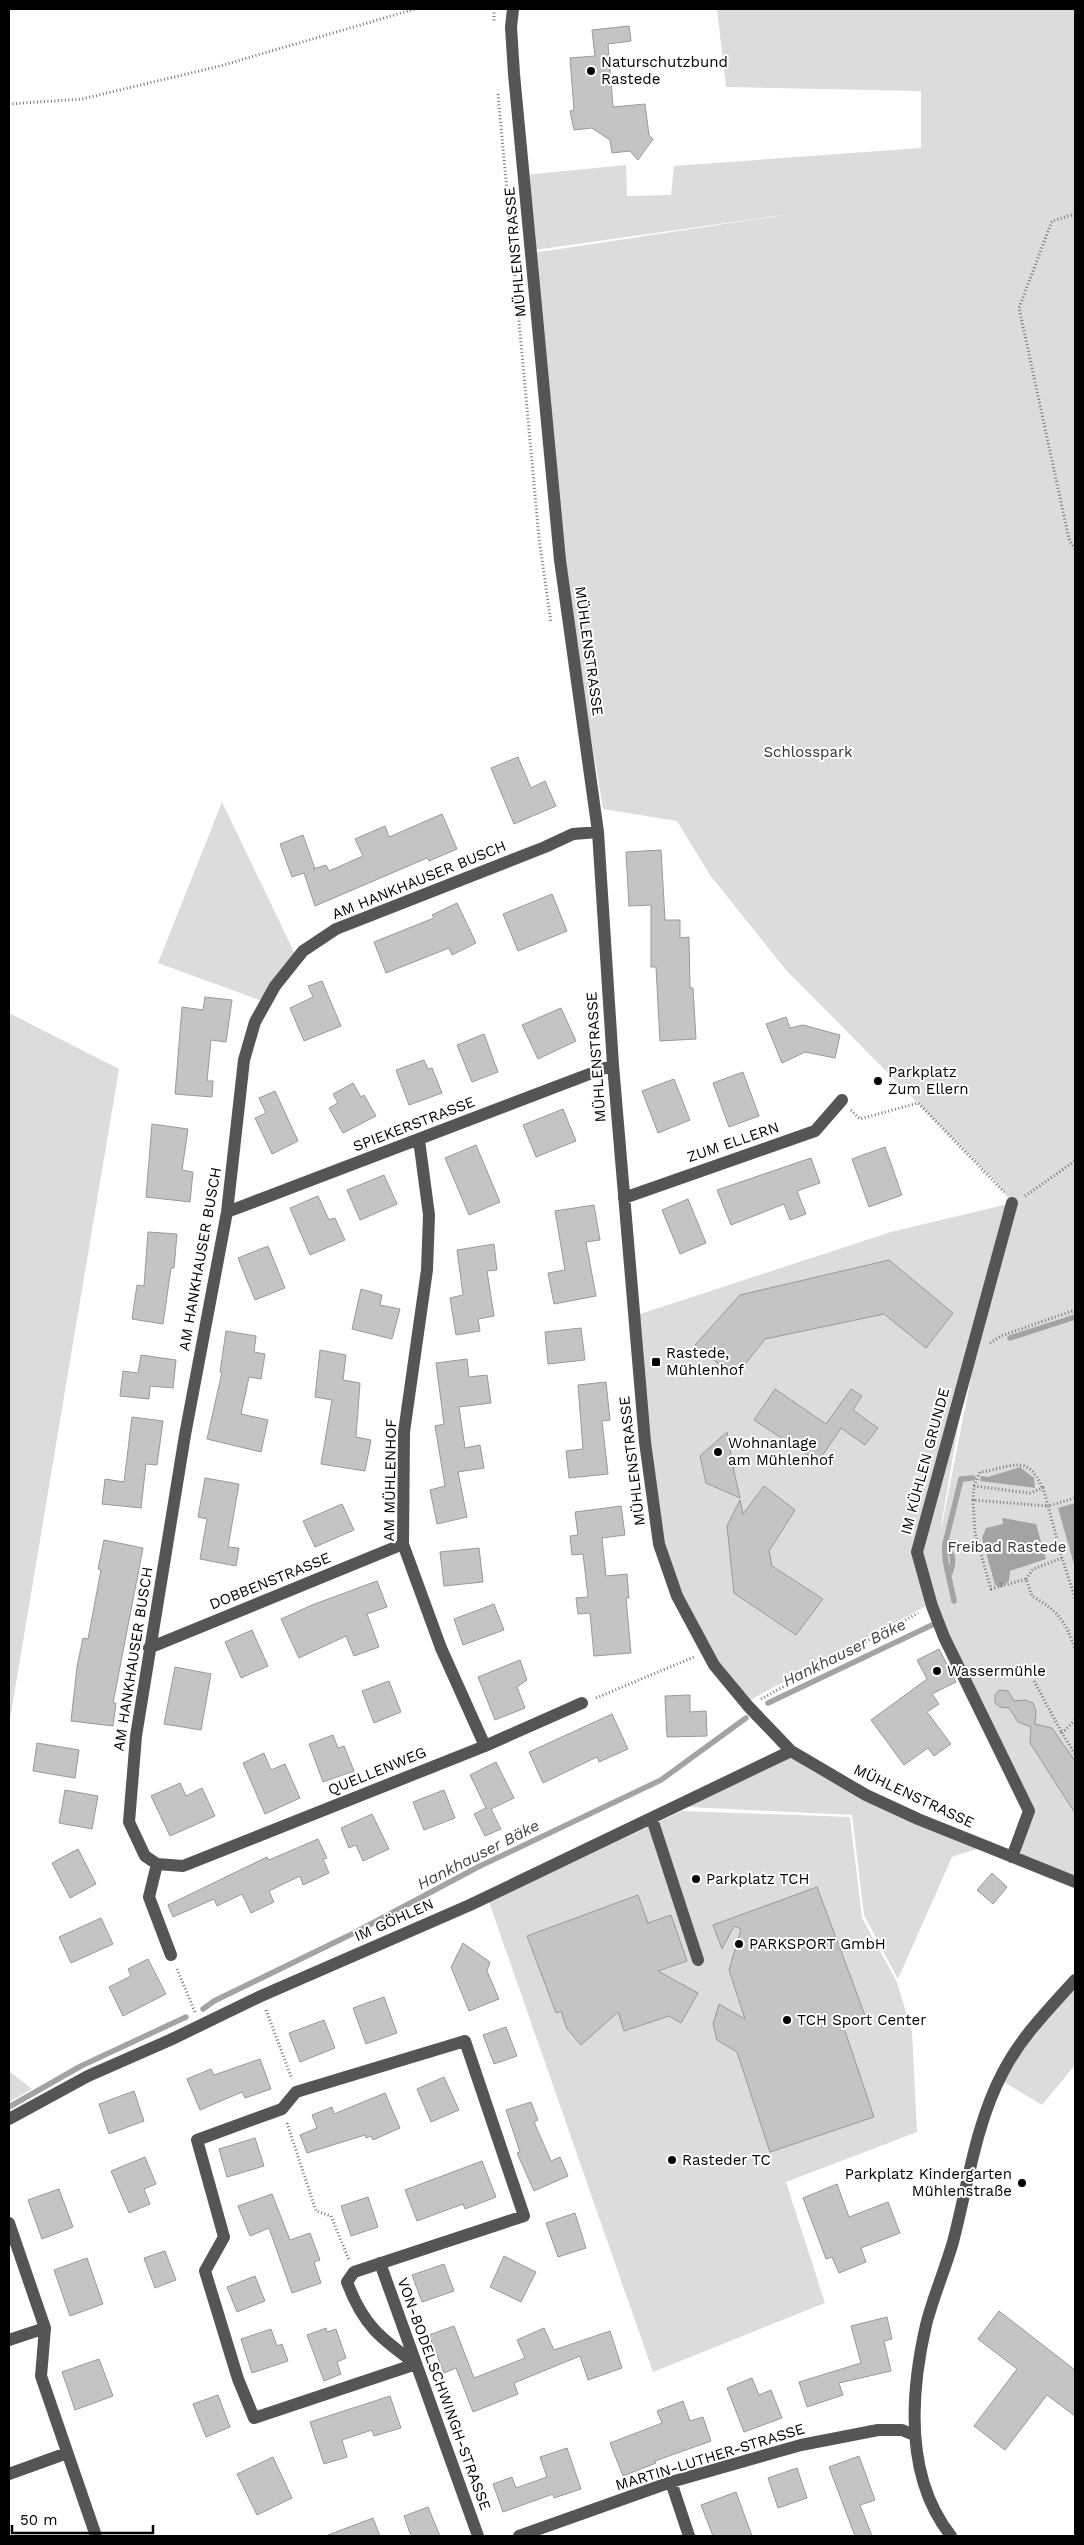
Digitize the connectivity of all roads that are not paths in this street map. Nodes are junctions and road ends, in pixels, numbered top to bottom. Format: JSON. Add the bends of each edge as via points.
{"nodes":[{"id":1,"x":513,"y":9,"type":"edge"},
{"id":2,"x":598,"y":832,"type":"junction"},
{"id":3,"x":612,"y":1065,"type":"junction"},
{"id":4,"x":842,"y":1100,"type":"road end"},
{"id":5,"x":419,"y":1140,"type":"junction"},
{"id":6,"x":624,"y":1198,"type":"junction"},
{"id":7,"x":1012,"y":1203,"type":"road end"},
{"id":8,"x":227,"y":1212,"type":"junction"},
{"id":9,"x":403,"y":1544,"type":"junction"},
{"id":10,"x":149,"y":1648,"type":"junction"},
{"id":11,"x":582,"y":1703,"type":"road end"},
{"id":12,"x":485,"y":1746,"type":"junction"},
{"id":13,"x":792,"y":1751,"type":"junction"},
{"id":14,"x":652,"y":1819,"type":"junction"},
{"id":15,"x":1012,"y":1857,"type":"junction"},
{"id":16,"x":157,"y":1864,"type":"junction"},
{"id":17,"x":1075,"y":1882,"type":"edge"},
{"id":18,"x":171,"y":1955,"type":"road end"},
{"id":19,"x":698,"y":1960,"type":"dead end"},
{"id":20,"x":1075,"y":1980,"type":"edge"},
{"id":21,"x":9,"y":2119,"type":"edge"},
{"id":22,"x":9,"y":2223,"type":"edge"},
{"id":23,"x":380,"y":2263,"type":"junction"},
{"id":24,"x":45,"y":2328,"type":"junction"},
{"id":25,"x":9,"y":2340,"type":"edge"},
{"id":26,"x":416,"y":2364,"type":"junction"},
{"id":27,"x":914,"y":2435,"type":"junction"},
{"id":28,"x":68,"y":2453,"type":"junction"},
{"id":29,"x":9,"y":2474,"type":"edge"},
{"id":30,"x":671,"y":2482,"type":"junction"},
{"id":31,"x":96,"y":2536,"type":"edge"},
{"id":32,"x":478,"y":2536,"type":"edge"},
{"id":33,"x":519,"y":2536,"type":"edge"},
{"id":34,"x":689,"y":2536,"type":"edge"},
{"id":35,"x":951,"y":2536,"type":"edge"}],
"edges":[{"from":1,"to":2,"type":"street","name":"MÜHLENSTRASSE","via":[[514,74],[559,553]]},
{"from":2,"to":3,"type":"street","name":"MÜHLENSTRASSE"},
{"from":2,"to":8,"type":"street","name":"AM HANKHAUSER BUSCH","via":[[573,834],[371,913],[336,929],[303,951],[275,986],[255,1022],[244,1060]]},
{"from":3,"to":5,"type":"street","name":"SPIEKERSTRASSE"},
{"from":3,"to":6,"type":"street","name":"MÜHLENSTRASSE"},
{"from":4,"to":6,"type":"street","name":"ZUM ELLERN","via":[[815,1130]]},
{"from":5,"to":8,"type":"street","name":"SPIEKERSTRASSE"},
{"from":5,"to":9,"type":"street","name":"AM MÜHLENHOF","via":[[429,1215],[427,1270],[404,1432]]},
{"from":6,"to":13,"type":"street","name":"MÜHLENSTRASSE","via":[[644,1442],[658,1544],[677,1596],[706,1652],[728,1684]]},
{"from":7,"to":15,"type":"street","name":"IM KÜHLEN GRUNDE","via":[[917,1552],[944,1637],[1029,1811]]},
{"from":8,"to":10,"type":"street","name":"AM HANKHAUSER BUSCH"},
{"from":9,"to":10,"type":"street","name":"DOBBENSTRASSE"},
{"from":9,"to":12,"type":"street","name":"AM MÜHLENHOF","via":[[441,1648]]},
{"from":10,"to":16,"type":"street","name":"AM HANKHAUSER BUSCH","via":[[136,1736],[129,1822],[145,1856]]},
{"from":11,"to":12,"type":"street","name":"QUELLENWEG"},
{"from":12,"to":16,"type":"street","name":"QUELLENWEG","via":[[182,1866]]},
{"from":13,"to":14,"type":"street","name":"IM GÖHLEN"},
{"from":13,"to":15,"type":"street","name":"MÜHLENSTRASSE","via":[[866,1795]]},
{"from":14,"to":19,"type":"street"},
{"from":14,"to":21,"type":"street","name":"IM GÖHLEN","via":[[470,1905],[88,2076]]},
{"from":15,"to":17,"type":"street","name":"MÜHLENSTRASSE"},
{"from":16,"to":18,"type":"street","via":[[149,1897]]},
{"from":20,"to":27,"type":"street","via":[[1026,2034],[1002,2072],[986,2109],[953,2242],[926,2326]]},
{"from":22,"to":24,"type":"street"},
{"from":23,"to":26,"type":"street","name":"VON-BODELSCHWINGH-STRASSE"},
{"from":23,"to":26,"type":"street","via":[[354,2272],[347,2282],[356,2308],[379,2338]]},
{"from":23,"to":26,"type":"street","via":[[524,2216],[465,2041],[296,2092],[282,2109],[197,2140],[224,2237],[205,2271],[238,2379],[254,2418]]},
{"from":24,"to":25,"type":"street"},
{"from":24,"to":28,"type":"street","via":[[41,2376]]},
{"from":26,"to":32,"type":"street","name":"VON-BODELSCHWINGH-STRASSE"},
{"from":27,"to":30,"type":"street","name":"MARTIN-LUTHER-STRASSE","via":[[902,2430],[878,2430],[820,2441]]},
{"from":27,"to":35,"type":"street","via":[[922,2478],[932,2507]]},
{"from":28,"to":29,"type":"street"},
{"from":28,"to":31,"type":"street"},
{"from":30,"to":33,"type":"street","name":"MARTIN-LUTHER-STRASSE"},
{"from":30,"to":34,"type":"street"}]}
